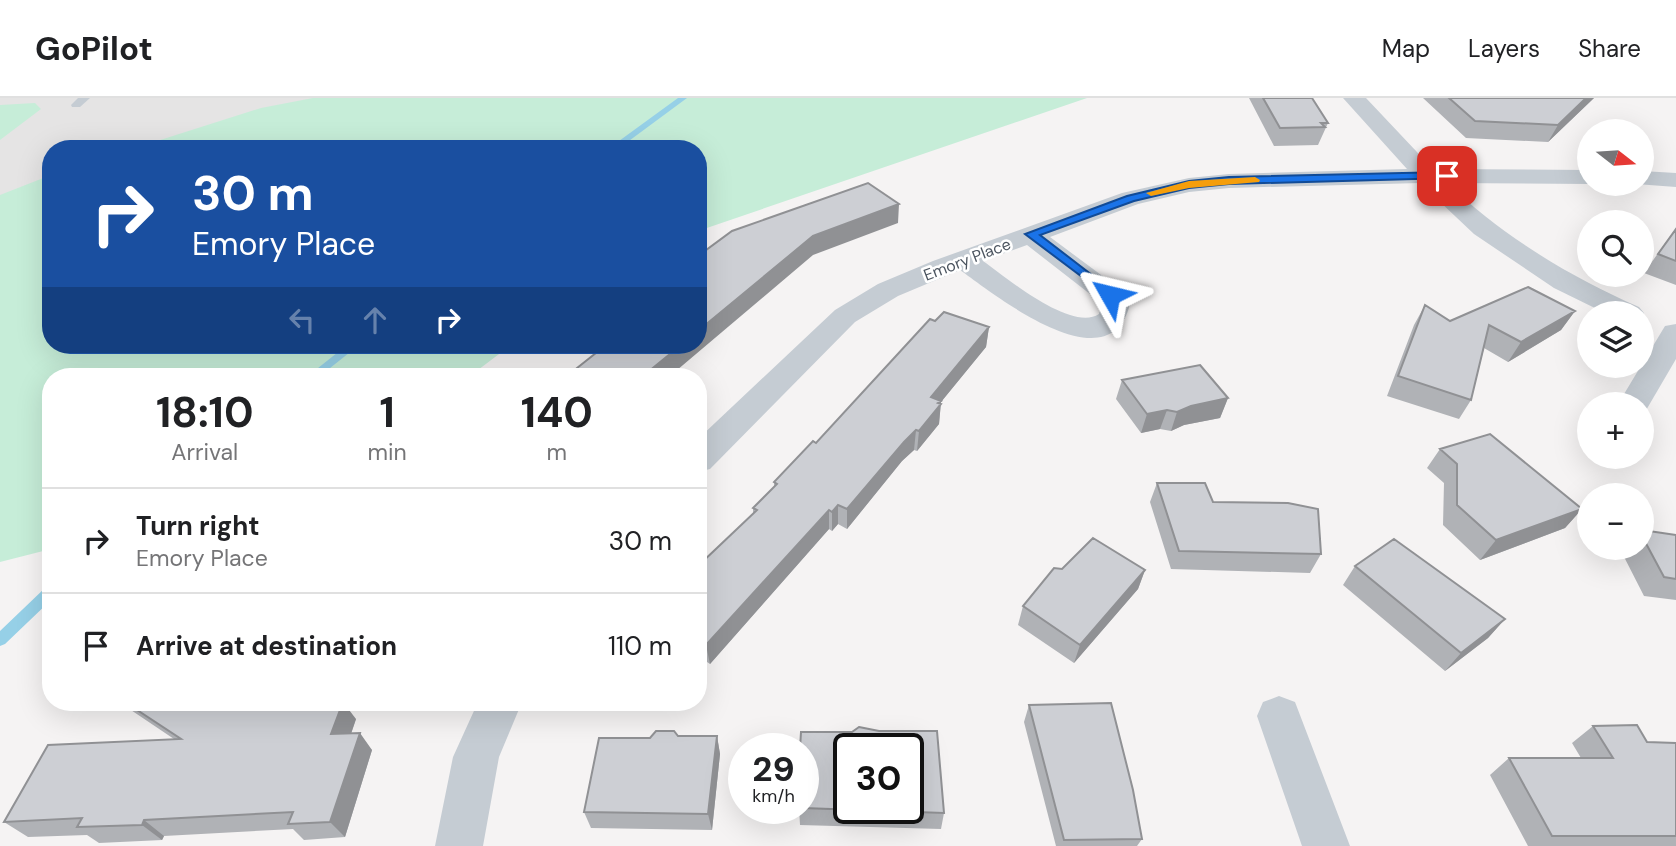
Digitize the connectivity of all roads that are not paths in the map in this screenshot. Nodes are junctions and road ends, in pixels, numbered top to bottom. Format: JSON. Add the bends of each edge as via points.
{"nodes":[{"id":1,"x":1354,"y":98,"type":"edge"},
{"id":2,"x":1428,"y":176,"type":"junction"},
{"id":3,"x":1577,"y":177,"type":"edge"},
{"id":4,"x":1654,"y":179,"type":"edge"},
{"id":5,"x":1676,"y":180,"type":"edge"},
{"id":6,"x":1031,"y":234,"type":"junction"},
{"id":7,"x":962,"y":260,"type":"junction"},
{"id":8,"x":1606,"y":301,"type":"edge"},
{"id":9,"x":1654,"y":323,"type":"edge"},
{"id":10,"x":1676,"y":333,"type":"edge"},
{"id":11,"x":1641,"y":392,"type":"edge"},
{"id":12,"x":707,"y":451,"type":"edge"},
{"id":13,"x":496,"y":711,"type":"edge"},
{"id":14,"x":1279,"y":716,"type":"dead end"},
{"id":15,"x":459,"y":846,"type":"edge"},
{"id":16,"x":1326,"y":846,"type":"edge"}],
"edges":[{"from":1,"to":2,"type":"street"},
{"from":2,"to":3,"type":"street","name":"Emory Place"},
{"from":2,"to":6,"type":"street","name":"Emory Place","via":[[1189,185],[1131,198]]},
{"from":2,"to":8,"type":"street","via":[[1498,239],[1541,268]]},
{"from":4,"to":5,"type":"street"},
{"from":6,"to":7,"type":"street","name":"Emory Place"},
{"from":6,"to":7,"type":"street","via":[[1110,295],[1116,304],[1112,319],[1096,328],[1070,326],[1047,317]]},
{"from":7,"to":12,"type":"street","name":"Emory Place","via":[[888,290],[845,316]]},
{"from":9,"to":10,"type":"street"},
{"from":10,"to":11,"type":"street"},
{"from":13,"to":15,"type":"street","via":[[476,757]]},
{"from":14,"to":16,"type":"street"}]}
